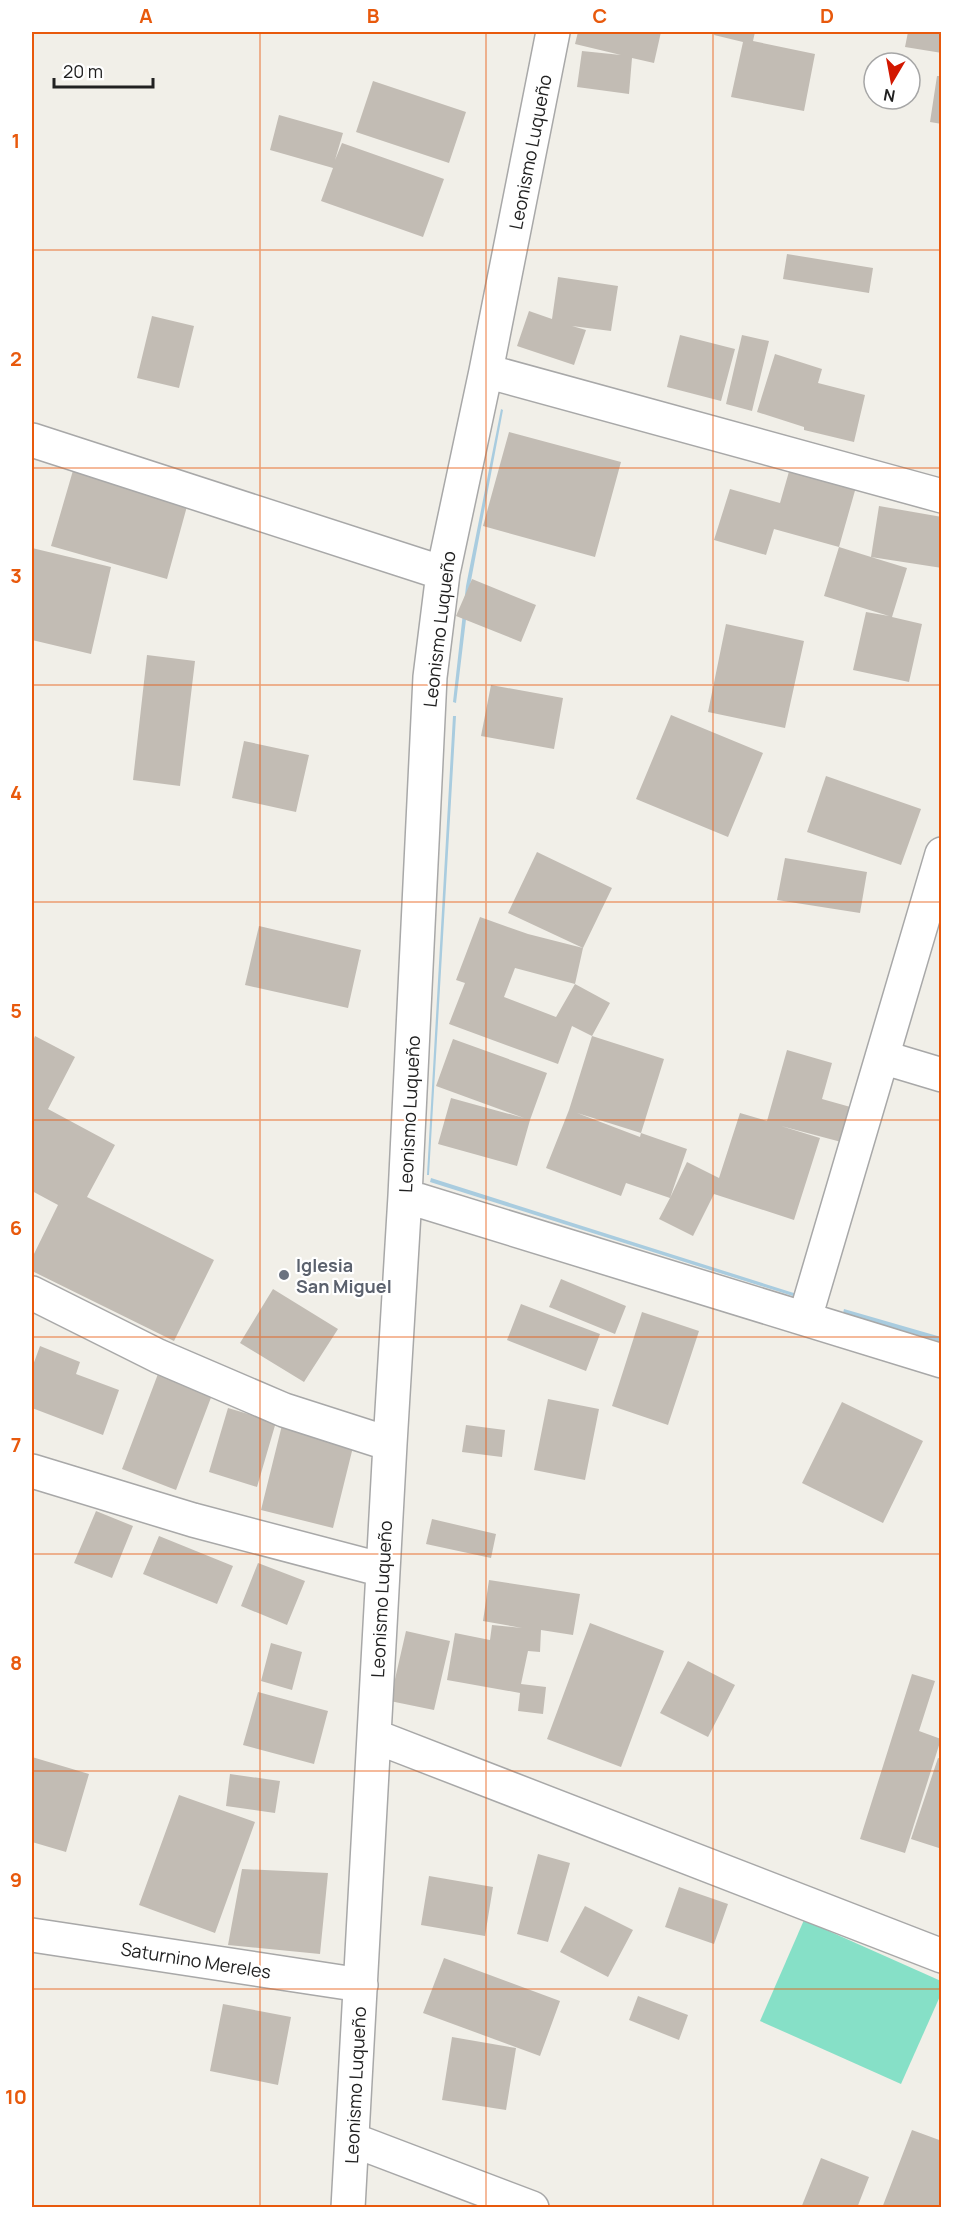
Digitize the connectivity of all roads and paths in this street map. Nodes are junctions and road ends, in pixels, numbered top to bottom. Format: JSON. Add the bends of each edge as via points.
{"nodes":[{"id":1,"x":554,"y":32,"type":"edge"},
{"id":2,"x":486,"y":371,"type":"junction"},
{"id":3,"x":32,"y":440,"type":"edge"},
{"id":4,"x":942,"y":496,"type":"edge"},
{"id":5,"x":443,"y":573,"type":"junction"},
{"id":6,"x":942,"y":854,"type":"edge"},
{"id":7,"x":882,"y":1057,"type":"junction"},
{"id":8,"x":942,"y":1075,"type":"edge"},
{"id":9,"x":405,"y":1196,"type":"junction"},
{"id":10,"x":32,"y":1293,"type":"edge"},
{"id":11,"x":805,"y":1318,"type":"junction"},
{"id":12,"x":942,"y":1361,"type":"edge"},
{"id":13,"x":390,"y":1444,"type":"junction"},
{"id":14,"x":32,"y":1471,"type":"edge"},
{"id":15,"x":383,"y":1569,"type":"junction"},
{"id":16,"x":374,"y":1736,"type":"junction"},
{"id":17,"x":32,"y":1935,"type":"edge"},
{"id":18,"x":942,"y":1956,"type":"edge"},
{"id":19,"x":361,"y":1985,"type":"junction"},
{"id":20,"x":353,"y":2140,"type":"junction"},
{"id":21,"x":348,"y":2208,"type":"edge"},
{"id":22,"x":532,"y":2208,"type":"edge"}],
"edges":[{"from":1,"to":2,"type":"street","name":"Leonismo Luqueño"},
{"from":2,"to":4,"type":"street"},
{"from":2,"to":5,"type":"street","name":"Leonismo Luqueño"},
{"from":3,"to":5,"type":"street"},
{"from":5,"to":9,"type":"street","name":"Leonismo Luqueño","via":[[430,677]]},
{"from":6,"to":7,"type":"street"},
{"from":7,"to":8,"type":"street"},
{"from":7,"to":11,"type":"street"},
{"from":9,"to":11,"type":"street"},
{"from":9,"to":13,"type":"street","name":"Leonismo Luqueño"},
{"from":10,"to":13,"type":"street","via":[[158,1356],[284,1410]]},
{"from":11,"to":12,"type":"street"},
{"from":13,"to":15,"type":"street","name":"Leonismo Luqueño"},
{"from":14,"to":15,"type":"street","via":[[193,1520]]},
{"from":15,"to":16,"type":"street","name":"Leonismo Luqueño"},
{"from":16,"to":18,"type":"street"},
{"from":16,"to":19,"type":"street","name":"Leonismo Luqueño"},
{"from":17,"to":19,"type":"street","name":"Saturnino Mereles"},
{"from":19,"to":20,"type":"street","name":"Leonismo Luqueño"},
{"from":20,"to":21,"type":"street","name":"Leonismo Luqueño"},
{"from":20,"to":22,"type":"street"}]}
